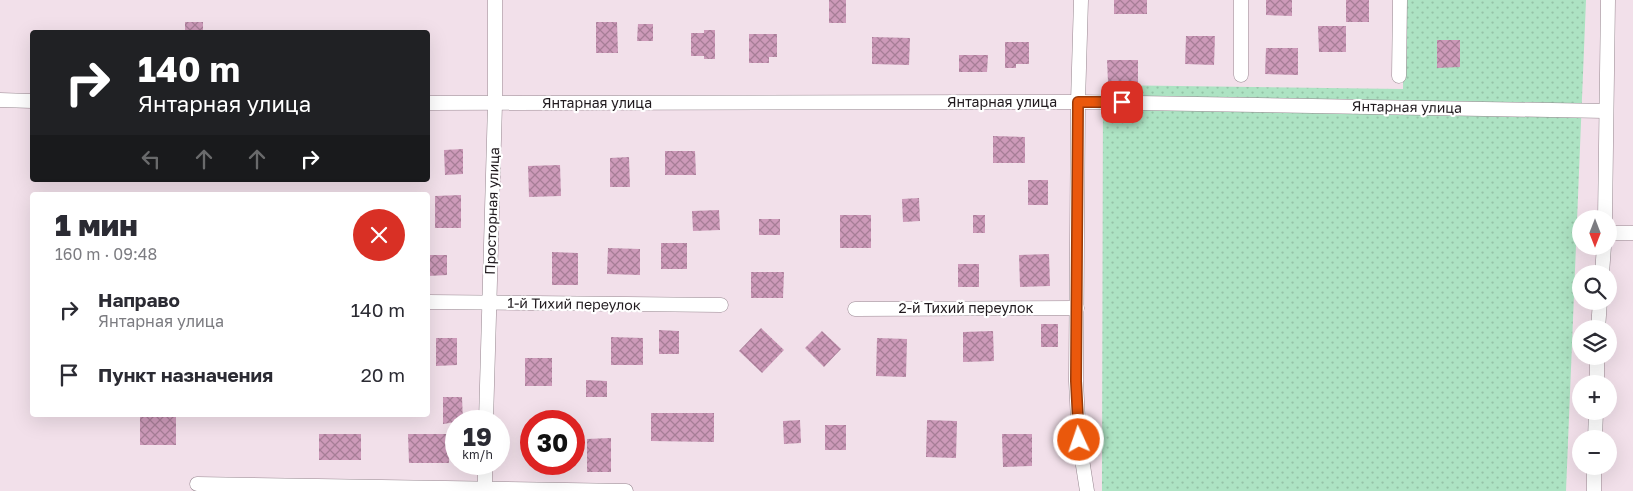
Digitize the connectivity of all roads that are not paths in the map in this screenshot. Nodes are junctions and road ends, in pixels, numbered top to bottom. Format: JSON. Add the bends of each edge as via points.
{"nodes":[{"id":1,"x":495,"y":0,"type":"edge"},
{"id":2,"x":1081,"y":0,"type":"edge"},
{"id":3,"x":1241,"y":0,"type":"edge"},
{"id":4,"x":1400,"y":0,"type":"edge"},
{"id":5,"x":1608,"y":0,"type":"edge"},
{"id":6,"x":1241,"y":75,"type":"dead end"},
{"id":7,"x":1399,"y":76,"type":"dead end"},
{"id":8,"x":0,"y":100,"type":"edge"},
{"id":9,"x":30,"y":101,"type":"edge"},
{"id":10,"x":1078,"y":102,"type":"junction"},
{"id":11,"x":430,"y":103,"type":"edge"},
{"id":12,"x":495,"y":104,"type":"junction"},
{"id":13,"x":1606,"y":111,"type":"junction"},
{"id":14,"x":1605,"y":210,"type":"edge"},
{"id":15,"x":1618,"y":233,"type":"edge"},
{"id":16,"x":1633,"y":233,"type":"edge"},
{"id":17,"x":430,"y":302,"type":"edge"},
{"id":18,"x":489,"y":303,"type":"junction"},
{"id":19,"x":721,"y":305,"type":"dead end"},
{"id":20,"x":1077,"y":308,"type":"junction"},
{"id":21,"x":855,"y":309,"type":"dead end"},
{"id":22,"x":486,"y":410,"type":"edge"},
{"id":23,"x":485,"y":475,"type":"edge"},
{"id":24,"x":1594,"y":475,"type":"edge"},
{"id":25,"x":197,"y":484,"type":"dead end"},
{"id":26,"x":484,"y":490,"type":"edge"},
{"id":27,"x":626,"y":491,"type":"edge"},
{"id":28,"x":1087,"y":491,"type":"edge"},
{"id":29,"x":1594,"y":491,"type":"edge"}],
"edges":[{"from":1,"to":12,"type":"street","name":"Просторная улица"},
{"from":2,"to":10,"type":"street"},
{"from":3,"to":6,"type":"street"},
{"from":4,"to":7,"type":"street"},
{"from":5,"to":13,"type":"street"},
{"from":8,"to":9,"type":"street"},
{"from":10,"to":12,"type":"street","name":"Янтарная улица"},
{"from":10,"to":13,"type":"street","name":"Янтарная улица"},
{"from":10,"to":20,"type":"street"},
{"from":11,"to":12,"type":"street","name":"Янтарная улица"},
{"from":12,"to":18,"type":"street","name":"Просторная улица"},
{"from":13,"to":14,"type":"street"},
{"from":15,"to":16,"type":"street"},
{"from":17,"to":18,"type":"street","name":"1-й Тихий переулок"},
{"from":18,"to":19,"type":"street","name":"1-й Тихий переулок"},
{"from":18,"to":22,"type":"street","name":"Просторная улица"},
{"from":20,"to":21,"type":"street","name":"2-й Тихий переулок"},
{"from":20,"to":28,"type":"street","via":[[1079,440]]},
{"from":23,"to":26,"type":"street"},
{"from":24,"to":29,"type":"street"},
{"from":25,"to":26,"type":"street"},
{"from":26,"to":27,"type":"street"}]}
